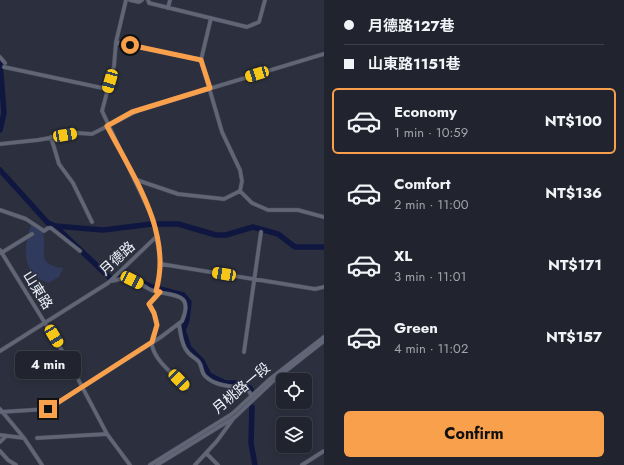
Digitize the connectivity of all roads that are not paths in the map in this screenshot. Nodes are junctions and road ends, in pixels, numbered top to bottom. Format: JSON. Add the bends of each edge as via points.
{"nodes":[{"id":1,"x":126,"y":0,"type":"edge"},
{"id":2,"x":130,"y":0,"type":"edge"},
{"id":3,"x":142,"y":0,"type":"edge"},
{"id":4,"x":148,"y":0,"type":"edge"},
{"id":5,"x":170,"y":0,"type":"edge"},
{"id":6,"x":265,"y":0,"type":"edge"},
{"id":7,"x":168,"y":8,"type":"junction"},
{"id":8,"x":211,"y":18,"type":"junction"},
{"id":9,"x":116,"y":42,"type":"junction"},
{"id":10,"x":324,"y":54,"type":"edge"},
{"id":11,"x":0,"y":57,"type":"edge"},
{"id":12,"x":201,"y":60,"type":"junction"},
{"id":13,"x":210,"y":88,"type":"junction"},
{"id":14,"x":107,"y":89,"type":"junction"},
{"id":15,"x":107,"y":126,"type":"junction"},
{"id":16,"x":51,"y":137,"type":"junction"},
{"id":17,"x":0,"y":144,"type":"edge"},
{"id":18,"x":134,"y":179,"type":"junction"},
{"id":19,"x":240,"y":191,"type":"junction"},
{"id":20,"x":0,"y":210,"type":"edge"},
{"id":21,"x":324,"y":217,"type":"edge"},
{"id":22,"x":92,"y":222,"type":"dead end"},
{"id":23,"x":261,"y":232,"type":"dead end"},
{"id":24,"x":32,"y":234,"type":"dead end"},
{"id":25,"x":156,"y":237,"type":"junction"},
{"id":26,"x":80,"y":251,"type":"dead end"},
{"id":27,"x":1,"y":252,"type":"edge"},
{"id":28,"x":161,"y":264,"type":"junction"},
{"id":29,"x":255,"y":279,"type":"junction"},
{"id":30,"x":110,"y":281,"type":"junction"},
{"id":31,"x":324,"y":287,"type":"edge"},
{"id":32,"x":158,"y":292,"type":"junction"},
{"id":33,"x":46,"y":323,"type":"junction"},
{"id":34,"x":179,"y":324,"type":"junction"},
{"id":35,"x":324,"y":337,"type":"edge"},
{"id":36,"x":324,"y":341,"type":"edge"},
{"id":37,"x":152,"y":342,"type":"junction"},
{"id":38,"x":0,"y":352,"type":"edge"},
{"id":39,"x":244,"y":352,"type":"dead end"},
{"id":40,"x":296,"y":360,"type":"junction"},
{"id":41,"x":83,"y":387,"type":"junction"},
{"id":42,"x":187,"y":388,"type":"dead end"},
{"id":43,"x":252,"y":396,"type":"junction"},
{"id":44,"x":1,"y":411,"type":"edge"},
{"id":45,"x":234,"y":415,"type":"junction"},
{"id":46,"x":107,"y":434,"type":"junction"},
{"id":47,"x":0,"y":436,"type":"edge"},
{"id":48,"x":6,"y":436,"type":"junction"},
{"id":49,"x":24,"y":438,"type":"junction"},
{"id":50,"x":37,"y":438,"type":"dead end"},
{"id":51,"x":0,"y":442,"type":"edge"},
{"id":52,"x":0,"y":451,"type":"edge"},
{"id":53,"x":324,"y":451,"type":"edge"},
{"id":54,"x":206,"y":453,"type":"junction"},
{"id":55,"x":16,"y":465,"type":"edge"},
{"id":56,"x":42,"y":465,"type":"edge"},
{"id":57,"x":130,"y":465,"type":"edge"},
{"id":58,"x":150,"y":465,"type":"edge"},
{"id":59,"x":157,"y":465,"type":"edge"},
{"id":60,"x":195,"y":465,"type":"edge"},
{"id":61,"x":218,"y":465,"type":"edge"},
{"id":62,"x":302,"y":465,"type":"edge"}],
"edges":[{"from":1,"to":9,"type":"street"},
{"from":2,"to":3,"type":"street"},
{"from":4,"to":7,"type":"street","via":[[149,3]]},
{"from":5,"to":7,"type":"street"},
{"from":6,"to":8,"type":"street","via":[[257,24],[244,27]]},
{"from":7,"to":8,"type":"street"},
{"from":8,"to":12,"type":"street"},
{"from":9,"to":12,"type":"street"},
{"from":9,"to":14,"type":"street","via":[[114,66]]},
{"from":10,"to":13,"type":"street"},
{"from":11,"to":14,"type":"street","via":[[5,65]]},
{"from":12,"to":13,"type":"street"},
{"from":13,"to":15,"type":"street","via":[[132,112]]},
{"from":13,"to":19,"type":"street","via":[[222,132],[240,170]]},
{"from":14,"to":15,"type":"street","via":[[102,111]]},
{"from":15,"to":16,"type":"street","via":[[92,134],[78,132]]},
{"from":15,"to":18,"type":"street"},
{"from":16,"to":17,"type":"street"},
{"from":16,"to":22,"type":"street","via":[[59,164],[73,183]]},
{"from":18,"to":19,"type":"street","via":[[178,194],[224,199]]},
{"from":18,"to":25,"type":"street","via":[[154,221]]},
{"from":19,"to":21,"type":"street","via":[[252,203],[268,210],[298,210]]},
{"from":20,"to":26,"type":"street","via":[[26,219],[44,231],[51,228]]},
{"from":23,"to":29,"type":"street"},
{"from":24,"to":27,"type":"street"},
{"from":25,"to":28,"type":"street"},
{"from":25,"to":30,"type":"street","name":"月德路"},
{"from":27,"to":33,"type":"street","name":"山東路"},
{"from":28,"to":29,"type":"street"},
{"from":28,"to":32,"type":"street"},
{"from":29,"to":31,"type":"street","via":[[315,289]]},
{"from":29,"to":39,"type":"street"},
{"from":30,"to":32,"type":"street","via":[[128,278]]},
{"from":30,"to":33,"type":"street","name":"月德路"},
{"from":32,"to":34,"type":"street","via":[[178,295],[184,301],[184,316]]},
{"from":32,"to":37,"type":"street","via":[[149,304],[157,325]]},
{"from":33,"to":38,"type":"street","name":"月德路"},
{"from":33,"to":41,"type":"street","name":"山東路"},
{"from":34,"to":37,"type":"street"},
{"from":34,"to":43,"type":"street","via":[[183,344],[200,363],[205,377],[225,387],[235,385],[248,390]]},
{"from":35,"to":40,"type":"street","name":"月桃路一段"},
{"from":36,"to":40,"type":"street","name":"月桃路一段"},
{"from":37,"to":41,"type":"street"},
{"from":37,"to":42,"type":"street","via":[[157,357]]},
{"from":40,"to":43,"type":"street","name":"月桃路一段"},
{"from":40,"to":45,"type":"street","name":"月桃路一段"},
{"from":41,"to":44,"type":"street","via":[[48,409]]},
{"from":41,"to":46,"type":"street","name":"山東路"},
{"from":43,"to":45,"type":"street","name":"月桃路一段"},
{"from":44,"to":49,"type":"street"},
{"from":45,"to":54,"type":"street"},
{"from":45,"to":58,"type":"street","name":"月桃路一段"},
{"from":45,"to":59,"type":"street","name":"月桃路一段"},
{"from":46,"to":50,"type":"street"},
{"from":46,"to":57,"type":"street","name":"山東路"},
{"from":47,"to":48,"type":"street"},
{"from":48,"to":49,"type":"street"},
{"from":48,"to":51,"type":"street"},
{"from":49,"to":56,"type":"street"},
{"from":52,"to":55,"type":"street"},
{"from":53,"to":62,"type":"street"},
{"from":54,"to":60,"type":"street"},
{"from":54,"to":61,"type":"street"}]}
